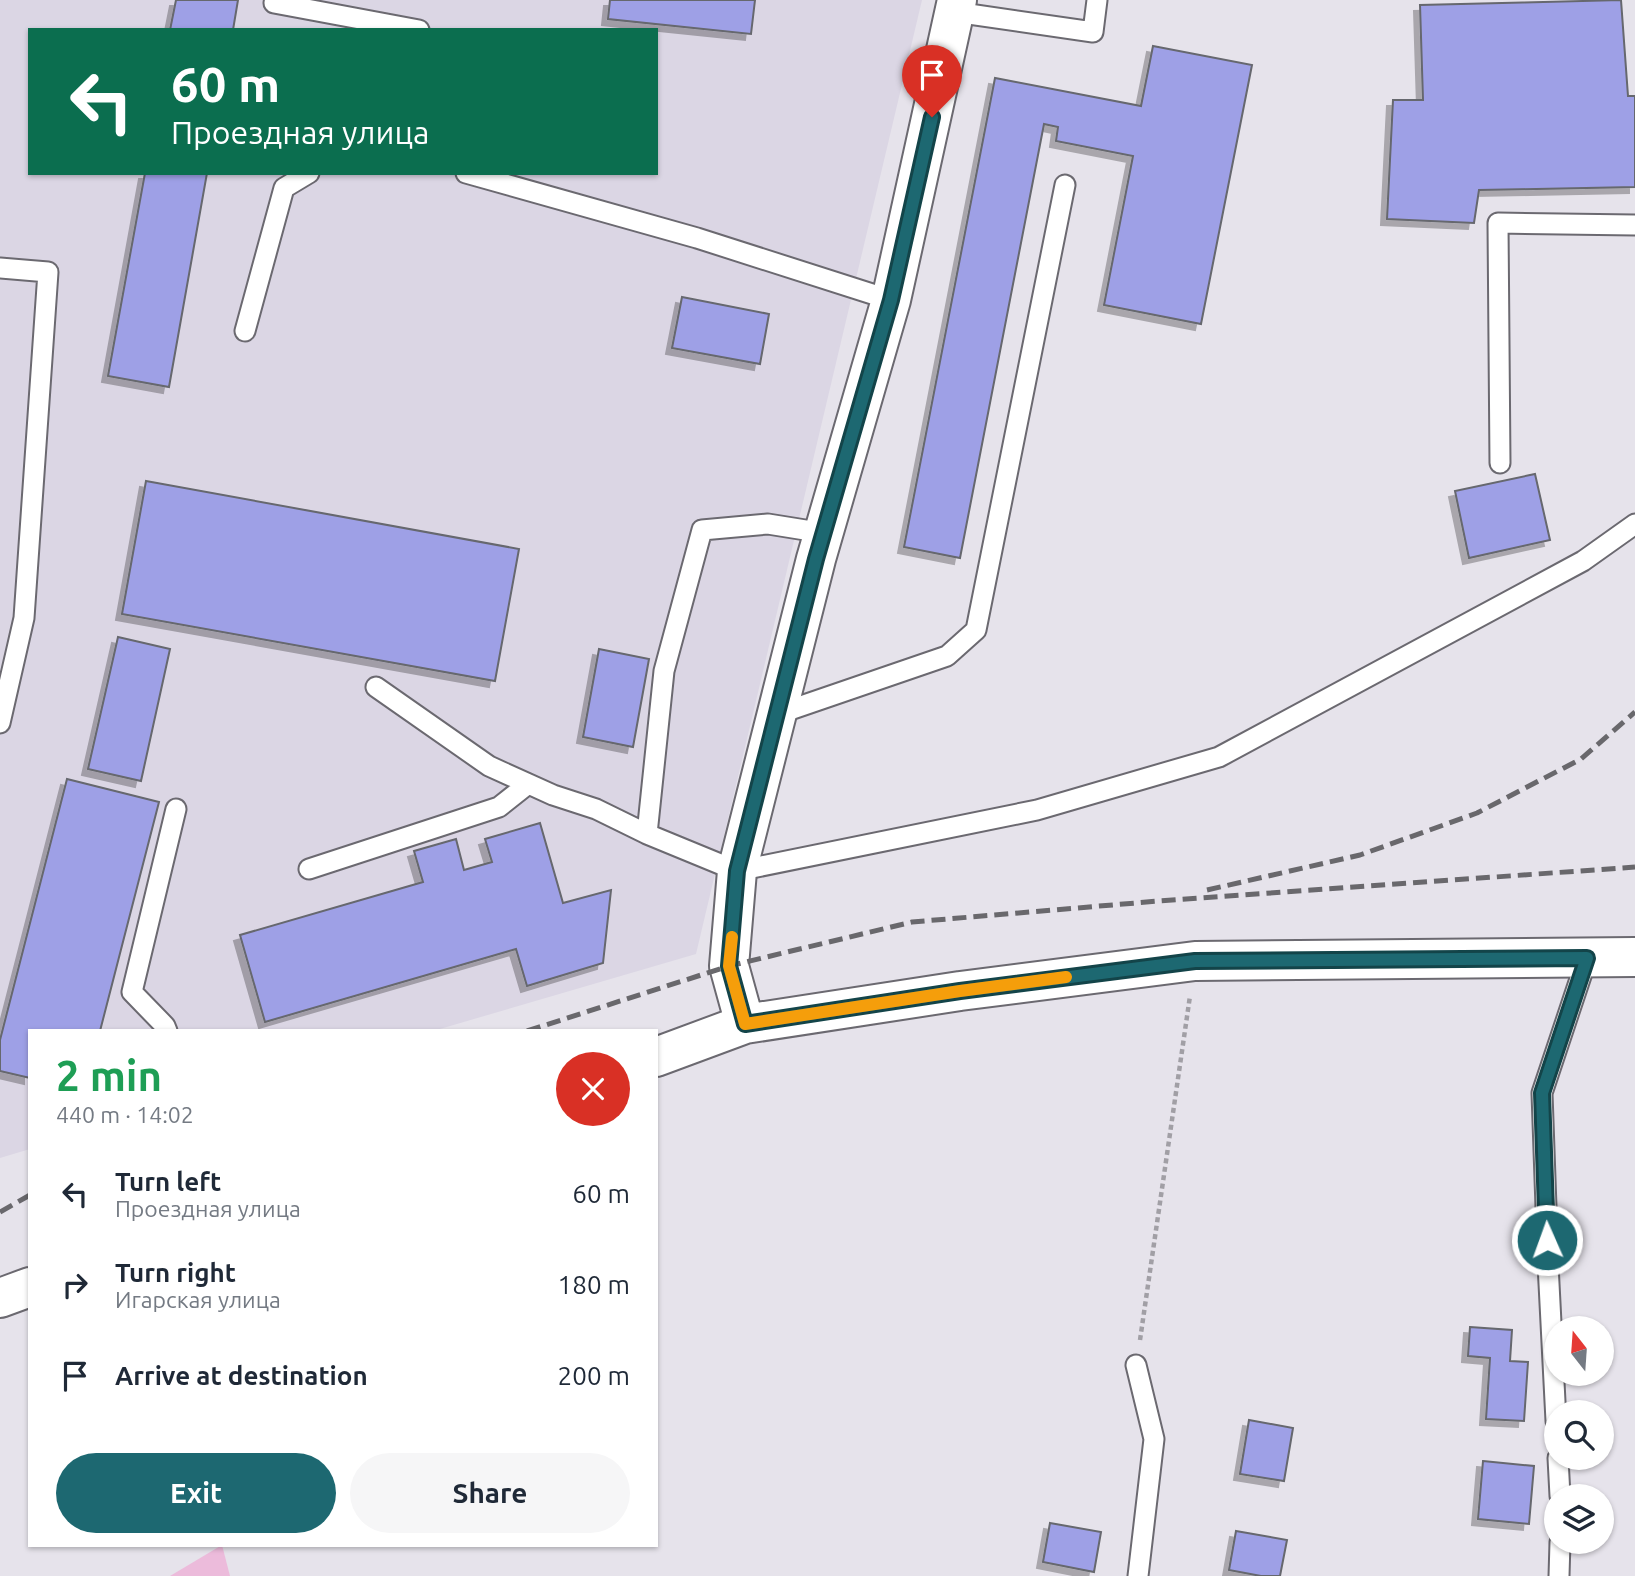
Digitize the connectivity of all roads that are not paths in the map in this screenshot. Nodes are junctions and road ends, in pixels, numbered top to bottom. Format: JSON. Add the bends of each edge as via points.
{"nodes":[{"id":1,"x":1097,"y":0,"type":"edge"},
{"id":2,"x":274,"y":3,"type":"dead end"},
{"id":3,"x":956,"y":6,"type":"edge"},
{"id":4,"x":408,"y":28,"type":"edge"},
{"id":5,"x":306,"y":175,"type":"edge"},
{"id":6,"x":473,"y":175,"type":"edge"},
{"id":7,"x":1065,"y":185,"type":"dead end"},
{"id":8,"x":1635,"y":225,"type":"edge"},
{"id":9,"x":0,"y":268,"type":"edge"},
{"id":10,"x":891,"y":300,"type":"junction"},
{"id":11,"x":246,"y":331,"type":"dead end"},
{"id":12,"x":1500,"y":463,"type":"dead end"},
{"id":13,"x":1635,"y":524,"type":"edge"},
{"id":14,"x":824,"y":533,"type":"junction"},
{"id":15,"x":376,"y":687,"type":"dead end"},
{"id":16,"x":775,"y":715,"type":"junction"},
{"id":17,"x":0,"y":723,"type":"edge"},
{"id":18,"x":528,"y":784,"type":"junction"},
{"id":19,"x":176,"y":809,"type":"dead end"},
{"id":20,"x":647,"y":834,"type":"junction"},
{"id":21,"x":309,"y":869,"type":"dead end"},
{"id":22,"x":737,"y":871,"type":"junction"},
{"id":23,"x":1635,"y":957,"type":"edge"},
{"id":24,"x":1587,"y":958,"type":"junction"},
{"id":25,"x":745,"y":1024,"type":"junction"},
{"id":26,"x":167,"y":1029,"type":"edge"},
{"id":27,"x":658,"y":1056,"type":"edge"},
{"id":28,"x":28,"y":1288,"type":"edge"},
{"id":29,"x":0,"y":1298,"type":"edge"},
{"id":30,"x":1136,"y":1365,"type":"road end"},
{"id":31,"x":1555,"y":1400,"type":"edge"},
{"id":32,"x":1560,"y":1554,"type":"edge"},
{"id":33,"x":1138,"y":1576,"type":"edge"},
{"id":34,"x":1559,"y":1576,"type":"edge"}],
"edges":[{"from":1,"to":3,"type":"lane","via":[[1093,32]]},
{"from":2,"to":4,"type":"lane"},
{"from":3,"to":10,"type":"street"},
{"from":5,"to":11,"type":"lane","via":[[284,188]]},
{"from":6,"to":10,"type":"lane","via":[[697,237]]},
{"from":7,"to":16,"type":"lane","via":[[976,630],[947,656]]},
{"from":8,"to":12,"type":"lane","via":[[1498,223]]},
{"from":9,"to":17,"type":"lane","via":[[48,272],[24,618]]},
{"from":10,"to":14,"type":"street"},
{"from":13,"to":22,"type":"lane","via":[[1583,561],[1219,757],[1037,810]]},
{"from":14,"to":16,"type":"street"},
{"from":14,"to":20,"type":"lane","via":[[768,524],[702,530],[664,671]]},
{"from":15,"to":18,"type":"lane","via":[[489,766]]},
{"from":16,"to":22,"type":"street"},
{"from":18,"to":20,"type":"lane"},
{"from":18,"to":21,"type":"lane","via":[[499,807]]},
{"from":19,"to":26,"type":"lane","via":[[132,992]]},
{"from":20,"to":22,"type":"lane"},
{"from":22,"to":25,"type":"street","via":[[729,966]]},
{"from":23,"to":24,"type":"street"},
{"from":24,"to":25,"type":"street","via":[[1195,961]]},
{"from":24,"to":31,"type":"lane","via":[[1542,1093]]},
{"from":25,"to":27,"type":"street"},
{"from":28,"to":29,"type":"street"},
{"from":30,"to":33,"type":"lane","via":[[1154,1439]]},
{"from":32,"to":34,"type":"lane"}]}
